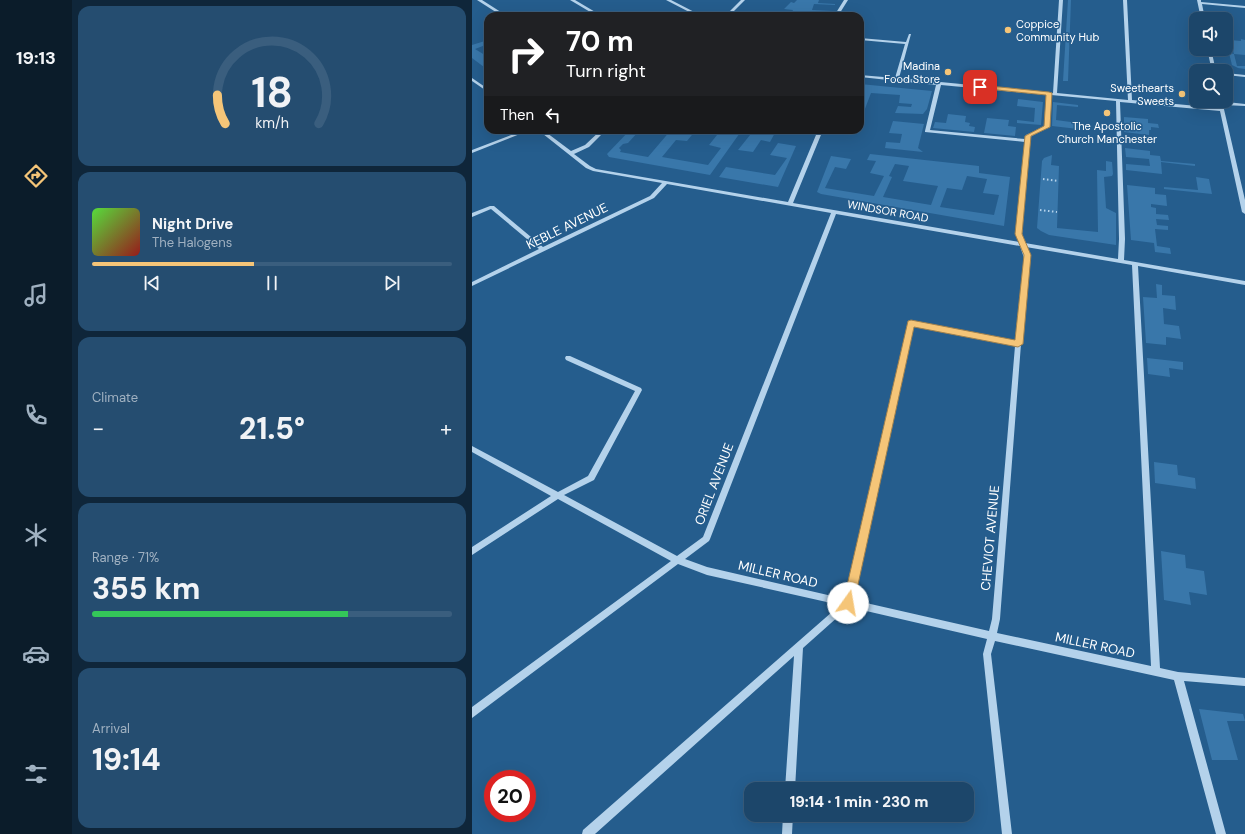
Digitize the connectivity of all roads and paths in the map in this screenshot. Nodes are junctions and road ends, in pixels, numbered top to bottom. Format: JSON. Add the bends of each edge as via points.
{"nodes":[{"id":1,"x":480,"y":0,"type":"edge"},
{"id":2,"x":572,"y":0,"type":"edge"},
{"id":3,"x":668,"y":0,"type":"edge"},
{"id":4,"x":744,"y":0,"type":"edge"},
{"id":5,"x":846,"y":0,"type":"edge"},
{"id":6,"x":1061,"y":0,"type":"edge"},
{"id":7,"x":1125,"y":0,"type":"edge"},
{"id":8,"x":1199,"y":2,"type":"edge"},
{"id":9,"x":1245,"y":7,"type":"edge"},
{"id":10,"x":499,"y":12,"type":"edge"},
{"id":11,"x":593,"y":12,"type":"edge"},
{"id":12,"x":692,"y":12,"type":"edge"},
{"id":13,"x":731,"y":12,"type":"edge"},
{"id":14,"x":838,"y":12,"type":"edge"},
{"id":15,"x":1201,"y":12,"type":"edge"},
{"id":16,"x":910,"y":35,"type":"dead end"},
{"id":17,"x":864,"y":39,"type":"edge"},
{"id":18,"x":907,"y":43,"type":"junction"},
{"id":19,"x":1233,"y":75,"type":"edge"},
{"id":20,"x":864,"y":76,"type":"edge"},
{"id":21,"x":1245,"y":76,"type":"edge"},
{"id":22,"x":472,"y":79,"type":"edge"},
{"id":23,"x":896,"y":79,"type":"junction"},
{"id":24,"x":939,"y":83,"type":"junction"},
{"id":25,"x":484,"y":88,"type":"edge"},
{"id":26,"x":1049,"y":93,"type":"junction"},
{"id":27,"x":1055,"y":94,"type":"junction"},
{"id":28,"x":1118,"y":100,"type":"junction"},
{"id":29,"x":1130,"y":101,"type":"junction"},
{"id":30,"x":1233,"y":104,"type":"edge"},
{"id":31,"x":1245,"y":105,"type":"edge"},
{"id":32,"x":1222,"y":110,"type":"joint"},
{"id":33,"x":518,"y":134,"type":"edge"},
{"id":34,"x":545,"y":134,"type":"edge"},
{"id":35,"x":600,"y":134,"type":"edge"},
{"id":36,"x":819,"y":134,"type":"edge"},
{"id":37,"x":1028,"y":138,"type":"junction"},
{"id":38,"x":472,"y":152,"type":"edge"},
{"id":39,"x":571,"y":153,"type":"junction"},
{"id":40,"x":1037,"y":179,"type":"dead end"},
{"id":41,"x":1058,"y":181,"type":"dead end"},
{"id":42,"x":666,"y":182,"type":"junction"},
{"id":43,"x":790,"y":204,"type":"junction"},
{"id":44,"x":1034,"y":210,"type":"dead end"},
{"id":45,"x":834,"y":212,"type":"junction"},
{"id":46,"x":1057,"y":212,"type":"dead end"},
{"id":47,"x":1245,"y":212,"type":"edge"},
{"id":48,"x":472,"y":215,"type":"edge"},
{"id":49,"x":1023,"y":244,"type":"junction"},
{"id":50,"x":543,"y":250,"type":"junction"},
{"id":51,"x":1121,"y":262,"type":"junction"},
{"id":52,"x":1135,"y":264,"type":"junction"},
{"id":53,"x":1245,"y":283,"type":"edge"},
{"id":54,"x":472,"y":284,"type":"edge"},
{"id":55,"x":1018,"y":344,"type":"junction"},
{"id":56,"x":568,"y":358,"type":"dead end"},
{"id":57,"x":472,"y":449,"type":"edge"},
{"id":58,"x":558,"y":494,"type":"junction"},
{"id":59,"x":472,"y":551,"type":"edge"},
{"id":60,"x":677,"y":560,"type":"junction"},
{"id":61,"x":848,"y":603,"type":"junction"},
{"id":62,"x":992,"y":636,"type":"junction"},
{"id":63,"x":799,"y":646,"type":"junction"},
{"id":64,"x":1156,"y":671,"type":"junction"},
{"id":65,"x":1178,"y":676,"type":"junction"},
{"id":66,"x":1245,"y":682,"type":"edge"},
{"id":67,"x":472,"y":712,"type":"edge"},
{"id":68,"x":790,"y":782,"type":"edge"},
{"id":69,"x":788,"y":822,"type":"edge"},
{"id":70,"x":587,"y":834,"type":"edge"},
{"id":71,"x":787,"y":834,"type":"edge"},
{"id":72,"x":1007,"y":834,"type":"edge"},
{"id":73,"x":1221,"y":834,"type":"edge"}],
"edges":[{"from":1,"to":10,"type":"street"},
{"from":2,"to":11,"type":"street"},
{"from":3,"to":12,"type":"street"},
{"from":4,"to":13,"type":"street"},
{"from":5,"to":14,"type":"street"},
{"from":6,"to":27,"type":"street"},
{"from":7,"to":29,"type":"street"},
{"from":8,"to":9,"type":"street"},
{"from":8,"to":15,"type":"street"},
{"from":16,"to":18,"type":"street"},
{"from":17,"to":18,"type":"street"},
{"from":18,"to":23,"type":"street"},
{"from":19,"to":21,"type":"street"},
{"from":20,"to":23,"type":"street"},
{"from":22,"to":25,"type":"street"},
{"from":23,"to":24,"type":"street"},
{"from":24,"to":26,"type":"street"},
{"from":24,"to":37,"type":"street","via":[[927,131]]},
{"from":26,"to":27,"type":"street"},
{"from":26,"to":37,"type":"street","via":[[1047,127]]},
{"from":27,"to":28,"type":"street"},
{"from":28,"to":29,"type":"street"},
{"from":28,"to":51,"type":"street"},
{"from":29,"to":32,"type":"street"},
{"from":30,"to":31,"type":"street"},
{"from":32,"to":47,"type":"street"},
{"from":33,"to":38,"type":"street"},
{"from":34,"to":39,"type":"street","name":"WINDSOR ROAD"},
{"from":35,"to":39,"type":"street","via":[[587,146]]},
{"from":36,"to":43,"type":"street"},
{"from":37,"to":49,"type":"street","name":"CHEVIOT AVENUE","via":[[1019,234]]},
{"from":39,"to":42,"type":"street","name":"WINDSOR ROAD","via":[[595,170]]},
{"from":40,"to":41,"type":"path"},
{"from":42,"to":43,"type":"street","name":"WINDSOR ROAD"},
{"from":42,"to":50,"type":"street","name":"KEBLE AVENUE","via":[[652,197]]},
{"from":43,"to":45,"type":"street","name":"WINDSOR ROAD"},
{"from":44,"to":46,"type":"path"},
{"from":45,"to":49,"type":"street","name":"WINDSOR ROAD"},
{"from":45,"to":60,"type":"street","name":"ORIEL AVENUE","via":[[706,539]]},
{"from":48,"to":50,"type":"street","via":[[492,207]]},
{"from":49,"to":51,"type":"street","name":"WINDSOR ROAD"},
{"from":49,"to":55,"type":"street","name":"CHEVIOT AVENUE","via":[[1028,258]]},
{"from":50,"to":54,"type":"street","name":"KEBLE AVENUE"},
{"from":51,"to":52,"type":"street","name":"WINDSOR ROAD"},
{"from":52,"to":53,"type":"street","name":"WINDSOR ROAD"},
{"from":52,"to":64,"type":"street"},
{"from":55,"to":61,"type":"street","via":[[911,323]]},
{"from":55,"to":62,"type":"street","name":"CHEVIOT AVENUE","via":[[996,619]]},
{"from":56,"to":58,"type":"street","via":[[639,390],[591,478]]},
{"from":57,"to":58,"type":"street","name":"MILLER ROAD"},
{"from":58,"to":59,"type":"street"},
{"from":58,"to":60,"type":"street","name":"MILLER ROAD"},
{"from":60,"to":61,"type":"street","name":"MILLER ROAD","via":[[707,571]]},
{"from":60,"to":67,"type":"street","name":"ORIEL AVENUE"},
{"from":61,"to":62,"type":"street","name":"MILLER ROAD"},
{"from":61,"to":63,"type":"street"},
{"from":62,"to":64,"type":"street","name":"MILLER ROAD"},
{"from":62,"to":72,"type":"street","name":"CHEVIOT AVENUE","via":[[987,654]]},
{"from":63,"to":68,"type":"street"},
{"from":63,"to":70,"type":"street"},
{"from":64,"to":65,"type":"street","name":"MILLER ROAD"},
{"from":65,"to":66,"type":"street","name":"MILLER ROAD"},
{"from":65,"to":73,"type":"street"},
{"from":69,"to":71,"type":"street"}]}
